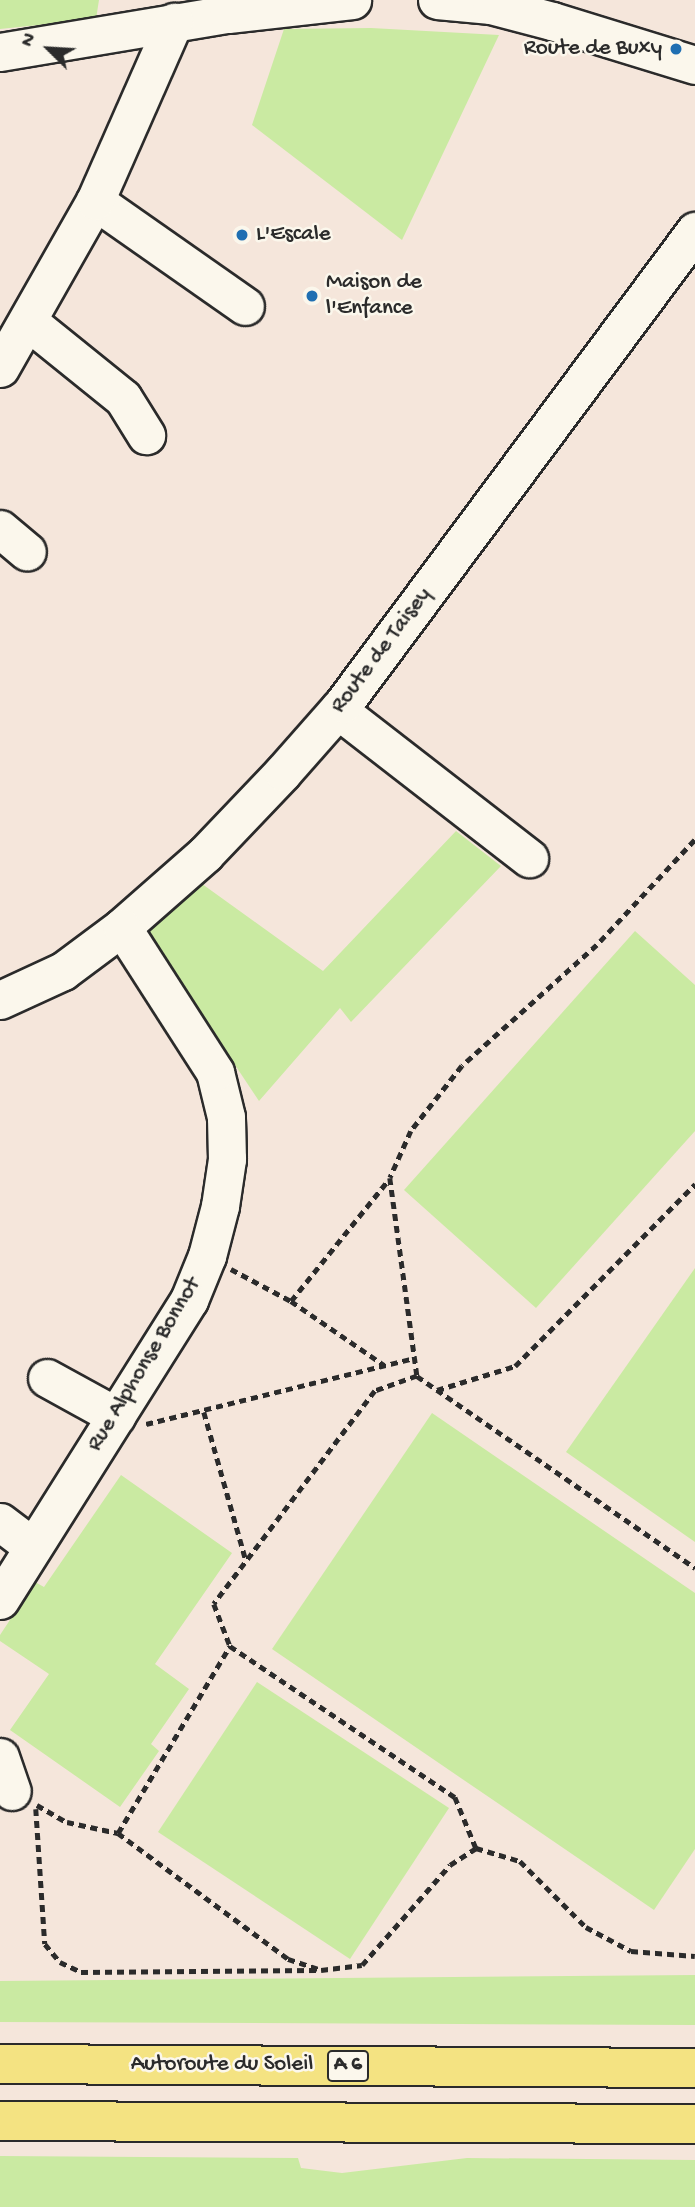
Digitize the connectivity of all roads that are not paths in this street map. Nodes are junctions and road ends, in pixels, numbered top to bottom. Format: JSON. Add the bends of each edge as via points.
{"nodes":[{"id":1,"x":352,"y":0,"type":"edge"},
{"id":2,"x":437,"y":0,"type":"edge"},
{"id":3,"x":261,"y":5,"type":"edge"},
{"id":4,"x":174,"y":22,"type":"junction"},
{"id":5,"x":0,"y":52,"type":"edge"},
{"id":6,"x":695,"y":65,"type":"edge"},
{"id":7,"x":95,"y":201,"type":"junction"},
{"id":8,"x":695,"y":231,"type":"edge"},
{"id":9,"x":245,"y":306,"type":"dead end"},
{"id":10,"x":30,"y":323,"type":"junction"},
{"id":11,"x":0,"y":368,"type":"edge"},
{"id":12,"x":146,"y":435,"type":"dead end"},
{"id":13,"x":338,"y":710,"type":"junction"},
{"id":14,"x":529,"y":858,"type":"dead end"},
{"id":15,"x":122,"y":927,"type":"junction"},
{"id":16,"x":6,"y":987,"type":"edge"},
{"id":17,"x":47,"y":1378,"type":"dead end"},
{"id":18,"x":113,"y":1421,"type":"junction"},
{"id":19,"x":0,"y":1522,"type":"edge"},
{"id":20,"x":33,"y":1547,"type":"junction"},
{"id":21,"x":0,"y":1600,"type":"edge"},
{"id":22,"x":0,"y":2064,"type":"edge"},
{"id":23,"x":695,"y":2067,"type":"edge"},
{"id":24,"x":0,"y":2121,"type":"edge"},
{"id":25,"x":695,"y":2124,"type":"edge"}],
"edges":[{"from":1,"to":3,"type":"street"},
{"from":2,"to":6,"type":"street","via":[[491,5]]},
{"from":3,"to":4,"type":"street"},
{"from":4,"to":5,"type":"street"},
{"from":4,"to":7,"type":"street"},
{"from":7,"to":9,"type":"street"},
{"from":7,"to":10,"type":"street"},
{"from":8,"to":13,"type":"street","name":"Route de Taisey"},
{"from":10,"to":11,"type":"street"},
{"from":10,"to":12,"type":"street","via":[[123,398]]},
{"from":13,"to":14,"type":"street"},
{"from":13,"to":15,"type":"street","name":"Route de Taisey","via":[[205,854]]},
{"from":15,"to":16,"type":"street","name":"Route de Taisey","via":[[63,971]]},
{"from":15,"to":18,"type":"street","name":"Rue Alphonse Bonnot","via":[[215,1072],[226,1117],[227,1159],[207,1256],[189,1300]]},
{"from":17,"to":18,"type":"street"},
{"from":18,"to":20,"type":"street","name":"Rue Alphonse Bonnot"},
{"from":19,"to":20,"type":"street"},
{"from":20,"to":21,"type":"street","name":"Rue Alphonse Bonnot"},
{"from":22,"to":23,"type":"highway","name":"Autoroute du Soleil","number":"A 6"},
{"from":24,"to":25,"type":"highway"}]}
